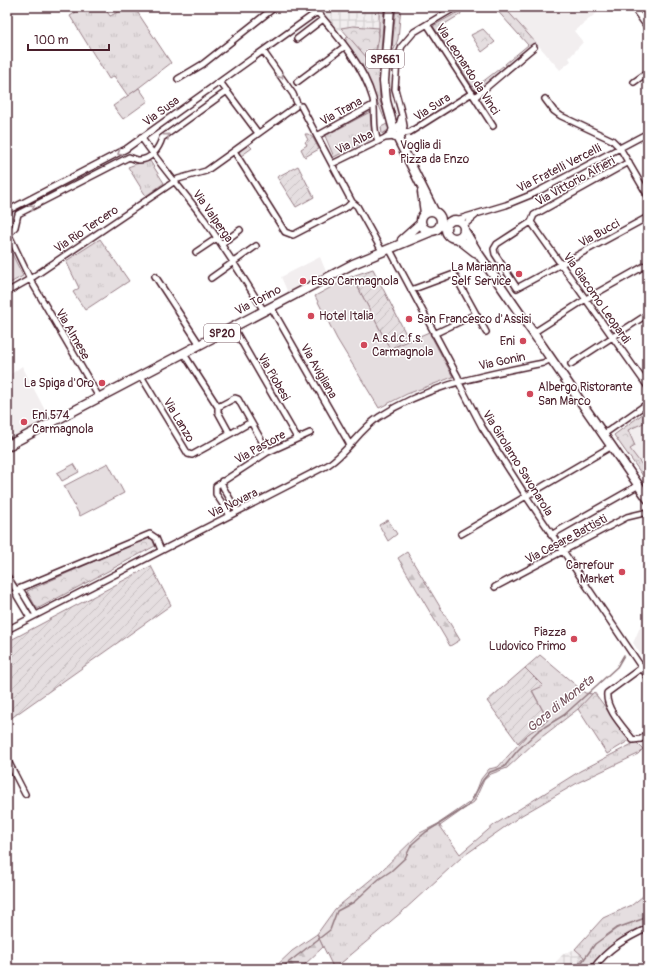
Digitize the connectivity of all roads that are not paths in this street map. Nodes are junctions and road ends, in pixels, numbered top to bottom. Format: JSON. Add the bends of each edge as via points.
{"nodes":[{"id":1,"x":274,"y":7,"type":"edge"},
{"id":2,"x":313,"y":7,"type":"edge"},
{"id":3,"x":390,"y":7,"type":"edge"},
{"id":4,"x":456,"y":7,"type":"edge"},
{"id":5,"x":633,"y":7,"type":"edge"},
{"id":6,"x":317,"y":12,"type":"junction"},
{"id":7,"x":323,"y":19,"type":"junction"},
{"id":8,"x":427,"y":24,"type":"junction"},
{"id":9,"x":648,"y":28,"type":"edge"},
{"id":10,"x":297,"y":39,"type":"dead end"},
{"id":11,"x":344,"y":47,"type":"junction"},
{"id":12,"x":534,"y":47,"type":"dead end"},
{"id":13,"x":262,"y":50,"type":"junction"},
{"id":14,"x":648,"y":72,"type":"edge"},
{"id":15,"x":178,"y":79,"type":"dead end"},
{"id":16,"x":220,"y":82,"type":"junction"},
{"id":17,"x":297,"y":82,"type":"dead end"},
{"id":18,"x":634,"y":82,"type":"dead end"},
{"id":19,"x":226,"y":91,"type":"junction"},
{"id":20,"x":474,"y":95,"type":"junction"},
{"id":21,"x":545,"y":99,"type":"dead end"},
{"id":22,"x":373,"y":104,"type":"junction"},
{"id":23,"x":298,"y":106,"type":"junction"},
{"id":24,"x":493,"y":126,"type":"dead end"},
{"id":25,"x":648,"y":132,"type":"edge"},
{"id":26,"x":258,"y":133,"type":"junction"},
{"id":27,"x":397,"y":133,"type":"junction"},
{"id":28,"x":317,"y":136,"type":"junction"},
{"id":29,"x":141,"y":137,"type":"junction"},
{"id":30,"x":378,"y":141,"type":"junction"},
{"id":31,"x":620,"y":148,"type":"junction"},
{"id":32,"x":234,"y":151,"type":"junction"},
{"id":33,"x":152,"y":154,"type":"junction"},
{"id":34,"x":629,"y":162,"type":"junction"},
{"id":35,"x":332,"y":164,"type":"junction"},
{"id":36,"x":175,"y":180,"type":"junction"},
{"id":37,"x":420,"y":185,"type":"junction"},
{"id":38,"x":648,"y":196,"type":"edge"},
{"id":39,"x":352,"y":202,"type":"junction"},
{"id":40,"x":7,"y":211,"type":"edge"},
{"id":41,"x":434,"y":211,"type":"junction"},
{"id":42,"x":425,"y":213,"type":"junction"},
{"id":43,"x":477,"y":215,"type":"junction"},
{"id":44,"x":648,"y":217,"type":"edge"},
{"id":45,"x":441,"y":218,"type":"junction"},
{"id":46,"x":531,"y":222,"type":"junction"},
{"id":47,"x":421,"y":223,"type":"junction"},
{"id":48,"x":458,"y":224,"type":"junction"},
{"id":49,"x":240,"y":230,"type":"dead end"},
{"id":50,"x":434,"y":231,"type":"junction"},
{"id":51,"x":8,"y":232,"type":"edge"},
{"id":52,"x":447,"y":234,"type":"junction"},
{"id":53,"x":217,"y":238,"type":"junction"},
{"id":54,"x":457,"y":238,"type":"junction"},
{"id":55,"x":221,"y":244,"type":"junction"},
{"id":56,"x":256,"y":246,"type":"dead end"},
{"id":57,"x":389,"y":248,"type":"junction"},
{"id":58,"x":196,"y":252,"type":"dead end"},
{"id":59,"x":478,"y":253,"type":"junction"},
{"id":60,"x":234,"y":263,"type":"junction"},
{"id":61,"x":648,"y":264,"type":"edge"},
{"id":62,"x":561,"y":266,"type":"junction"},
{"id":63,"x":155,"y":276,"type":"dead end"},
{"id":64,"x":211,"y":278,"type":"dead end"},
{"id":65,"x":30,"y":279,"type":"junction"},
{"id":66,"x":517,"y":288,"type":"joint"},
{"id":67,"x":411,"y":290,"type":"junction"},
{"id":68,"x":7,"y":292,"type":"edge"},
{"id":69,"x":586,"y":299,"type":"junction"},
{"id":70,"x":268,"y":309,"type":"junction"},
{"id":71,"x":476,"y":314,"type":"junction"},
{"id":72,"x":648,"y":314,"type":"edge"},
{"id":73,"x":233,"y":327,"type":"junction"},
{"id":74,"x":486,"y":332,"type":"dead end"},
{"id":75,"x":533,"y":333,"type":"junction"},
{"id":76,"x":434,"y":334,"type":"junction"},
{"id":77,"x":613,"y":337,"type":"junction"},
{"id":78,"x":200,"y":345,"type":"junction"},
{"id":79,"x":184,"y":354,"type":"junction"},
{"id":80,"x":551,"y":359,"type":"junction"},
{"id":81,"x":571,"y":364,"type":"dead end"},
{"id":82,"x":141,"y":376,"type":"junction"},
{"id":83,"x":459,"y":383,"type":"junction"},
{"id":84,"x":648,"y":387,"type":"edge"},
{"id":85,"x":100,"y":399,"type":"junction"},
{"id":86,"x":648,"y":403,"type":"edge"},
{"id":87,"x":218,"y":407,"type":"junction"},
{"id":88,"x":251,"y":422,"type":"junction"},
{"id":89,"x":310,"y":433,"type":"dead end"},
{"id":90,"x":230,"y":434,"type":"junction"},
{"id":91,"x":604,"y":434,"type":"junction"},
{"id":92,"x":297,"y":438,"type":"junction"},
{"id":93,"x":9,"y":445,"type":"edge"},
{"id":94,"x":350,"y":445,"type":"junction"},
{"id":95,"x":612,"y":446,"type":"junction"},
{"id":96,"x":268,"y":452,"type":"junction"},
{"id":97,"x":222,"y":481,"type":"junction"},
{"id":98,"x":639,"y":485,"type":"junction"},
{"id":99,"x":526,"y":496,"type":"junction"},
{"id":100,"x":648,"y":499,"type":"edge"},
{"id":101,"x":237,"y":511,"type":"junction"},
{"id":102,"x":648,"y":512,"type":"edge"},
{"id":103,"x":230,"y":515,"type":"junction"},
{"id":104,"x":461,"y":534,"type":"dead end"},
{"id":105,"x":551,"y":535,"type":"junction"},
{"id":106,"x":161,"y":550,"type":"junction"},
{"id":107,"x":562,"y":552,"type":"junction"},
{"id":108,"x":7,"y":576,"type":"edge"},
{"id":109,"x":495,"y":587,"type":"dead end"},
{"id":110,"x":16,"y":590,"type":"junction"},
{"id":111,"x":36,"y":615,"type":"junction"},
{"id":112,"x":30,"y":618,"type":"junction"},
{"id":113,"x":7,"y":630,"type":"edge"},
{"id":114,"x":641,"y":668,"type":"junction"},
{"id":115,"x":648,"y":677,"type":"edge"},
{"id":116,"x":648,"y":734,"type":"edge"},
{"id":117,"x":7,"y":759,"type":"edge"},
{"id":118,"x":25,"y":794,"type":"dead end"},
{"id":119,"x":648,"y":928,"type":"edge"},
{"id":120,"x":593,"y":969,"type":"edge"}],
"edges":[{"from":1,"to":15,"type":"street","via":[[203,64]]},
{"from":2,"to":6,"type":"street"},
{"from":3,"to":27,"type":"main road","number":"SP661","via":[[384,81],[389,111]]},
{"from":4,"to":8,"type":"street"},
{"from":5,"to":9,"type":"street"},
{"from":6,"to":7,"type":"street"},
{"from":6,"to":13,"type":"street","name":"Via Susa"},
{"from":7,"to":10,"type":"street"},
{"from":7,"to":11,"type":"street"},
{"from":8,"to":20,"type":"street","name":"Via Leonardo da Vinci"},
{"from":8,"to":27,"type":"street","via":[[404,41],[398,55],[395,94],[402,115]]},
{"from":11,"to":17,"type":"street"},
{"from":11,"to":22,"type":"street","via":[[368,84]]},
{"from":12,"to":20,"type":"street","name":"Via Sura"},
{"from":13,"to":16,"type":"street","name":"Via Susa"},
{"from":13,"to":23,"type":"street","name":"Via Girolamo Savonarola","one_way":true,"via":[[293,94]]},
{"from":14,"to":18,"type":"street"},
{"from":16,"to":19,"type":"street"},
{"from":16,"to":29,"type":"street","name":"Via Susa"},
{"from":19,"to":26,"type":"street"},
{"from":33,"to":19,"type":"street","name":"Via Susa","one_way":true,"via":[[160,146],[162,138]]},
{"from":20,"to":24,"type":"street","name":"Via Leonardo da Vinci"},
{"from":20,"to":27,"type":"street","name":"Via Sura","via":[[413,131]]},
{"from":21,"to":31,"type":"street","via":[[561,116],[612,140]]},
{"from":22,"to":28,"type":"street","name":"Via Trana"},
{"from":22,"to":30,"type":"street","via":[[374,132]]},
{"from":23,"to":26,"type":"street","name":"Via Rio Tercero"},
{"from":23,"to":28,"type":"street","name":"Via Girolamo Savonarola"},
{"from":25,"to":31,"type":"street","name":"Via Fratelli Vercelli"},
{"from":26,"to":32,"type":"street","name":"Via Rio Tercero"},
{"from":27,"to":30,"type":"street","name":"Via Alba"},
{"from":27,"to":37,"type":"main road","number":"SP661"},
{"from":28,"to":35,"type":"street","name":"Via Girolamo Savonarola"},
{"from":29,"to":33,"type":"street","name":"Via Valperga"},
{"from":29,"to":40,"type":"street","name":"Via Susa","one_way":true,"via":[[117,154]]},
{"from":30,"to":35,"type":"street","name":"Via Alba"},
{"from":31,"to":34,"type":"street"},
{"from":31,"to":43,"type":"street","name":"Via Fratelli Vercelli","via":[[533,194]]},
{"from":32,"to":36,"type":"street","name":"Via Rio Tercero","via":[[206,171]]},
{"from":32,"to":39,"type":"street","via":[[288,235],[347,207]]},
{"from":33,"to":36,"type":"street","name":"Via Valperga","via":[[165,172]]},
{"from":51,"to":33,"type":"street","one_way":true,"via":[[15,227],[18,214],[129,157],[139,160]]},
{"from":34,"to":38,"type":"street"},
{"from":34,"to":46,"type":"street","name":"Via Vittorio Alfieri","via":[[534,215]]},
{"from":35,"to":39,"type":"street","name":"Via Girolamo Savonarola"},
{"from":36,"to":53,"type":"street","name":"Via Valperga"},
{"from":36,"to":65,"type":"street","name":"Via Rio Tercero"},
{"from":37,"to":41,"type":"main road"},
{"from":37,"to":42,"type":"main road"},
{"from":39,"to":57,"type":"street","name":"Via Girolamo Savonarola","via":[[358,206]]},
{"from":41,"to":42,"type":"main road"},
{"from":41,"to":45,"type":"main road"},
{"from":42,"to":47,"type":"main road"},
{"from":43,"to":48,"type":"street","name":"Via Fratelli Vercelli"},
{"from":43,"to":48,"type":"street","name":"Via Fratelli Vercelli"},
{"from":44,"to":62,"type":"street","name":"Via Bucci"},
{"from":45,"to":48,"type":"main road"},
{"from":45,"to":50,"type":"main road","via":[[441,225]]},
{"from":46,"to":62,"type":"street","name":"Via Giacomo Leopardi"},
{"from":46,"to":66,"type":"street","name":"Via Vittorio Alfieri","via":[[496,244],[494,249]]},
{"from":47,"to":50,"type":"main road","via":[[424,229]]},
{"from":47,"to":57,"type":"main road","name":"Via Torino"},
{"from":48,"to":52,"type":"main road","via":[[447,225]]},
{"from":48,"to":54,"type":"main road","via":[[462,235]]},
{"from":48,"to":59,"type":"main road"},
{"from":49,"to":55,"type":"street"},
{"from":50,"to":52,"type":"main road"},
{"from":50,"to":57,"type":"main road","name":"Via Torino"},
{"from":51,"to":65,"type":"street"},
{"from":52,"to":54,"type":"main road"},
{"from":53,"to":55,"type":"street","name":"Via Valperga"},
{"from":53,"to":58,"type":"street"},
{"from":54,"to":59,"type":"main road"},
{"from":55,"to":60,"type":"street","name":"Via Valperga"},
{"from":56,"to":60,"type":"street"},
{"from":57,"to":67,"type":"street","name":"Via Girolamo Savonarola"},
{"from":57,"to":70,"type":"main road","name":"Via Torino","number":"SP20"},
{"from":59,"to":75,"type":"main road"},
{"from":60,"to":64,"type":"street"},
{"from":60,"to":70,"type":"street","name":"Via Valperga"},
{"from":61,"to":69,"type":"street"},
{"from":62,"to":66,"type":"street","name":"Via Bucci","via":[[550,269]]},
{"from":62,"to":69,"type":"street","name":"Via Giacomo Leopardi"},
{"from":63,"to":78,"type":"street"},
{"from":65,"to":68,"type":"street","name":"Via Rio Tercero"},
{"from":65,"to":85,"type":"street","name":"Via Almese"},
{"from":67,"to":71,"type":"street","via":[[454,274]]},
{"from":67,"to":76,"type":"street","name":"Via Girolamo Savonarola"},
{"from":69,"to":75,"type":"street"},
{"from":69,"to":77,"type":"street","name":"Via Giacomo Leopardi"},
{"from":70,"to":73,"type":"main road","name":"Via Torino","number":"SP20"},
{"from":70,"to":94,"type":"street","name":"Via Avigliana"},
{"from":71,"to":74,"type":"street"},
{"from":71,"to":76,"type":"street"},
{"from":72,"to":77,"type":"street"},
{"from":73,"to":78,"type":"main road","name":"Via Torino","number":"SP20"},
{"from":73,"to":92,"type":"street","name":"Via Piobesi"},
{"from":75,"to":80,"type":"main road"},
{"from":76,"to":83,"type":"street","name":"Via Girolamo Savonarola"},
{"from":77,"to":81,"type":"street"},
{"from":77,"to":84,"type":"street","name":"Via Giacomo Leopardi"},
{"from":78,"to":79,"type":"main road","name":"Via Torino","number":"SP20"},
{"from":79,"to":82,"type":"main road","name":"Via Torino","number":"SP20"},
{"from":79,"to":87,"type":"street"},
{"from":80,"to":83,"type":"street","name":"Via Gonin","via":[[543,363],[462,380]]},
{"from":80,"to":91,"type":"main road"},
{"from":82,"to":85,"type":"main road","name":"Via Torino","number":"SP20"},
{"from":82,"to":90,"type":"street","name":"Via Lanzo","via":[[188,454],[192,455]]},
{"from":83,"to":94,"type":"street","name":"Via Novara","via":[[455,382],[416,397],[392,409],[378,418]]},
{"from":83,"to":99,"type":"street","name":"Via Girolamo Savonarola","via":[[482,427]]},
{"from":85,"to":93,"type":"main road","name":"Via Torino","number":"SP20"},
{"from":86,"to":91,"type":"street"},
{"from":87,"to":88,"type":"street","via":[[235,398],[238,399]]},
{"from":87,"to":90,"type":"street","via":[[218,412]]},
{"from":88,"to":90,"type":"street"},
{"from":88,"to":96,"type":"street"},
{"from":89,"to":92,"type":"street","name":"Via Pastore"},
{"from":91,"to":95,"type":"main road"},
{"from":92,"to":96,"type":"street","name":"Via Pastore"},
{"from":94,"to":101,"type":"street","name":"Via Novara","via":[[328,465]]},
{"from":95,"to":98,"type":"main road"},
{"from":95,"to":99,"type":"street"},
{"from":96,"to":97,"type":"street","name":"Via Pastore"},
{"from":97,"to":101,"type":"street"},
{"from":97,"to":103,"type":"street","via":[[216,486],[216,494]]},
{"from":98,"to":100,"type":"main road"},
{"from":98,"to":105,"type":"street"},
{"from":99,"to":104,"type":"street"},
{"from":99,"to":105,"type":"street","name":"Via Girolamo Savonarola"},
{"from":101,"to":103,"type":"street","name":"Via Novara"},
{"from":102,"to":107,"type":"street","name":"Via Cesare Battisti","via":[[627,517]]},
{"from":103,"to":106,"type":"street","name":"Via Novara"},
{"from":105,"to":107,"type":"street","name":"Via Girolamo Savonarola"},
{"from":106,"to":110,"type":"street","via":[[156,538],[150,534]]},
{"from":106,"to":111,"type":"street","name":"Via Novara"},
{"from":107,"to":109,"type":"street","name":"Via Cesare Battisti"},
{"from":107,"to":114,"type":"street","name":"Via Girolamo Savonarola"},
{"from":108,"to":110,"type":"street"},
{"from":110,"to":111,"type":"street","via":[[22,592]]},
{"from":110,"to":112,"type":"street"},
{"from":111,"to":112,"type":"street","name":"Via Novara"},
{"from":112,"to":113,"type":"street","name":"Via Novara"},
{"from":114,"to":115,"type":"street","name":"Via Girolamo Savonarola"},
{"from":114,"to":116,"type":"street","via":[[607,693],[606,699],[633,740],[641,739]]},
{"from":117,"to":118,"type":"street"},
{"from":119,"to":120,"type":"street","via":[[614,947]]}]}
